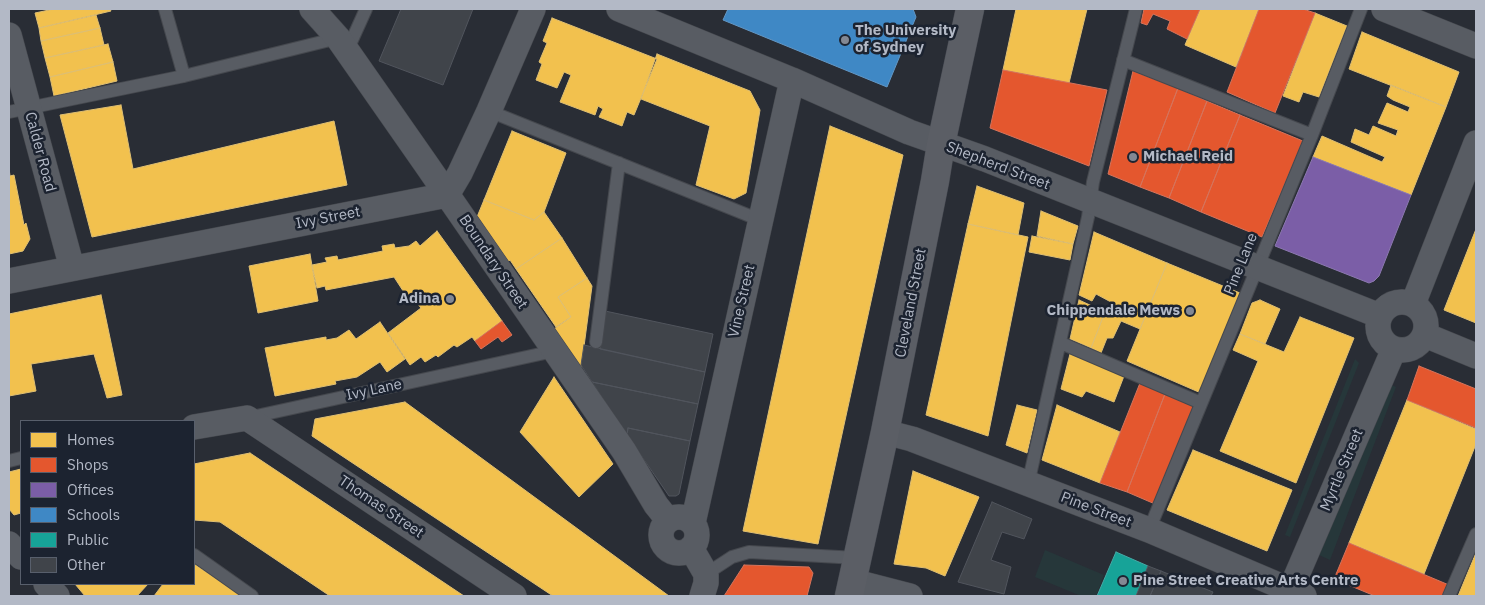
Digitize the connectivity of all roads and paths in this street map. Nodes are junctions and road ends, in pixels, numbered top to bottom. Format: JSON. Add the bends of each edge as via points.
{"nodes":[{"id":1,"x":165,"y":9,"type":"edge"},
{"id":2,"x":312,"y":9,"type":"edge"},
{"id":3,"x":366,"y":9,"type":"edge"},
{"id":4,"x":532,"y":9,"type":"edge"},
{"id":5,"x":619,"y":9,"type":"edge"},
{"id":6,"x":970,"y":9,"type":"edge"},
{"id":7,"x":1136,"y":9,"type":"edge"},
{"id":8,"x":1361,"y":9,"type":"edge"},
{"id":9,"x":1384,"y":9,"type":"edge"},
{"id":10,"x":9,"y":35,"type":"edge"},
{"id":11,"x":342,"y":45,"type":"junction"},
{"id":12,"x":1476,"y":46,"type":"edge"},
{"id":13,"x":1123,"y":60,"type":"junction"},
{"id":14,"x":184,"y":76,"type":"junction"},
{"id":15,"x":792,"y":80,"type":"junction"},
{"id":16,"x":18,"y":110,"type":"edge"},
{"id":17,"x":489,"y":111,"type":"junction"},
{"id":18,"x":1312,"y":135,"type":"junction"},
{"id":19,"x":1476,"y":143,"type":"edge"},
{"id":20,"x":940,"y":144,"type":"junction"},
{"id":21,"x":619,"y":164,"type":"junction"},
{"id":22,"x":447,"y":195,"type":"junction"},
{"id":23,"x":1091,"y":201,"type":"junction"},
{"id":24,"x":760,"y":220,"type":"junction"},
{"id":25,"x":72,"y":268,"type":"junction"},
{"id":26,"x":1257,"y":268,"type":"junction"},
{"id":27,"x":9,"y":281,"type":"edge"},
{"id":28,"x":1413,"y":304,"type":"junction"},
{"id":29,"x":1380,"y":316,"type":"junction"},
{"id":30,"x":1425,"y":335,"type":"junction"},
{"id":31,"x":596,"y":342,"type":"dead end"},
{"id":32,"x":1061,"y":343,"type":"junction"},
{"id":33,"x":1394,"y":349,"type":"junction"},
{"id":34,"x":554,"y":351,"type":"junction"},
{"id":35,"x":1476,"y":356,"type":"edge"},
{"id":36,"x":1202,"y":403,"type":"junction"},
{"id":37,"x":247,"y":418,"type":"junction"},
{"id":38,"x":195,"y":427,"type":"edge"},
{"id":39,"x":884,"y":432,"type":"junction"},
{"id":40,"x":1028,"y":484,"type":"junction"},
{"id":41,"x":668,"y":520,"type":"junction"},
{"id":42,"x":693,"y":523,"type":"junction"},
{"id":43,"x":1149,"y":530,"type":"junction"},
{"id":44,"x":1476,"y":534,"type":"edge"},
{"id":45,"x":9,"y":544,"type":"edge"},
{"id":46,"x":691,"y":548,"type":"junction"},
{"id":47,"x":20,"y":556,"type":"edge"},
{"id":48,"x":195,"y":556,"type":"edge"},
{"id":49,"x":853,"y":578,"type":"edge"},
{"id":50,"x":47,"y":585,"type":"edge"},
{"id":51,"x":704,"y":585,"type":"edge"},
{"id":52,"x":1297,"y":593,"type":"edge"},
{"id":53,"x":57,"y":596,"type":"edge"},
{"id":54,"x":252,"y":596,"type":"edge"},
{"id":55,"x":514,"y":596,"type":"edge"},
{"id":56,"x":910,"y":596,"type":"edge"},
{"id":57,"x":1449,"y":596,"type":"edge"}],
"edges":[{"from":1,"to":14,"type":"lane"},
{"from":2,"to":11,"type":"street","name":"Boundary Street"},
{"from":3,"to":11,"type":"lane"},
{"from":4,"to":17,"type":"street"},
{"from":5,"to":15,"type":"street","name":"Shepherd Street"},
{"from":6,"to":20,"type":"main road","name":"Cleveland Street"},
{"from":7,"to":13,"type":"lane"},
{"from":8,"to":18,"type":"lane","name":"Pine Lane"},
{"from":9,"to":12,"type":"street"},
{"from":10,"to":16,"type":"street","name":"Calder Road"},
{"from":11,"to":14,"type":"lane"},
{"from":11,"to":22,"type":"street","name":"Boundary Street"},
{"from":13,"to":18,"type":"lane"},
{"from":13,"to":23,"type":"lane"},
{"from":14,"to":16,"type":"lane"},
{"from":15,"to":20,"type":"street","name":"Shepherd Street"},
{"from":15,"to":24,"type":"street","name":"Vine Street"},
{"from":16,"to":25,"type":"street","name":"Calder Road"},
{"from":17,"to":21,"type":"lane"},
{"from":17,"to":22,"type":"street"},
{"from":18,"to":26,"type":"lane","name":"Pine Lane"},
{"from":19,"to":28,"type":"street"},
{"from":20,"to":23,"type":"street","name":"Shepherd Street"},
{"from":20,"to":39,"type":"main road","name":"Cleveland Street"},
{"from":21,"to":24,"type":"lane"},
{"from":21,"to":31,"type":"lane"},
{"from":22,"to":25,"type":"street","name":"Ivy Street"},
{"from":22,"to":34,"type":"street","name":"Boundary Street"},
{"from":23,"to":26,"type":"street","name":"Shepherd Street"},
{"from":23,"to":32,"type":"lane"},
{"from":24,"to":42,"type":"street","name":"Vine Street"},
{"from":25,"to":27,"type":"street","name":"Ivy Street"},
{"from":26,"to":29,"type":"street","name":"Shepherd Street"},
{"from":26,"to":36,"type":"lane","name":"Pine Lane"},
{"from":28,"to":29,"type":"street","via":[[1392,303]]},
{"from":28,"to":30,"type":"street","via":[[1424,316]]},
{"from":29,"to":33,"type":"street","via":[[1380,335]]},
{"from":30,"to":33,"type":"street","via":[[1411,348]]},
{"from":30,"to":35,"type":"street"},
{"from":32,"to":36,"type":"lane"},
{"from":32,"to":40,"type":"lane"},
{"from":33,"to":52,"type":"street","name":"Myrtle Street"},
{"from":34,"to":37,"type":"lane","name":"Ivy Lane"},
{"from":34,"to":41,"type":"street","name":"Boundary Street"},
{"from":36,"to":43,"type":"lane","name":"Pine Lane"},
{"from":37,"to":38,"type":"street","name":"Ivy Lane"},
{"from":37,"to":55,"type":"street","name":"Thomas Street"},
{"from":39,"to":40,"type":"street","name":"Pine Street","via":[[912,439]]},
{"from":39,"to":49,"type":"main road","name":"Cleveland Street"},
{"from":40,"to":43,"type":"street","name":"Pine Street"},
{"from":41,"to":42,"type":"street","via":[[680,516]]},
{"from":41,"to":46,"type":"street","via":[[661,531],[664,544],[674,552]]},
{"from":42,"to":46,"type":"street","via":[[697,535]]},
{"from":43,"to":52,"type":"street","name":"Pine Street"},
{"from":44,"to":57,"type":"lane"},
{"from":45,"to":47,"type":"street"},
{"from":46,"to":51,"type":"street"},
{"from":48,"to":54,"type":"lane"},
{"from":49,"to":51,"type":"lane","via":[[749,552],[732,557]]},
{"from":49,"to":56,"type":"street"},
{"from":50,"to":53,"type":"street"}]}
